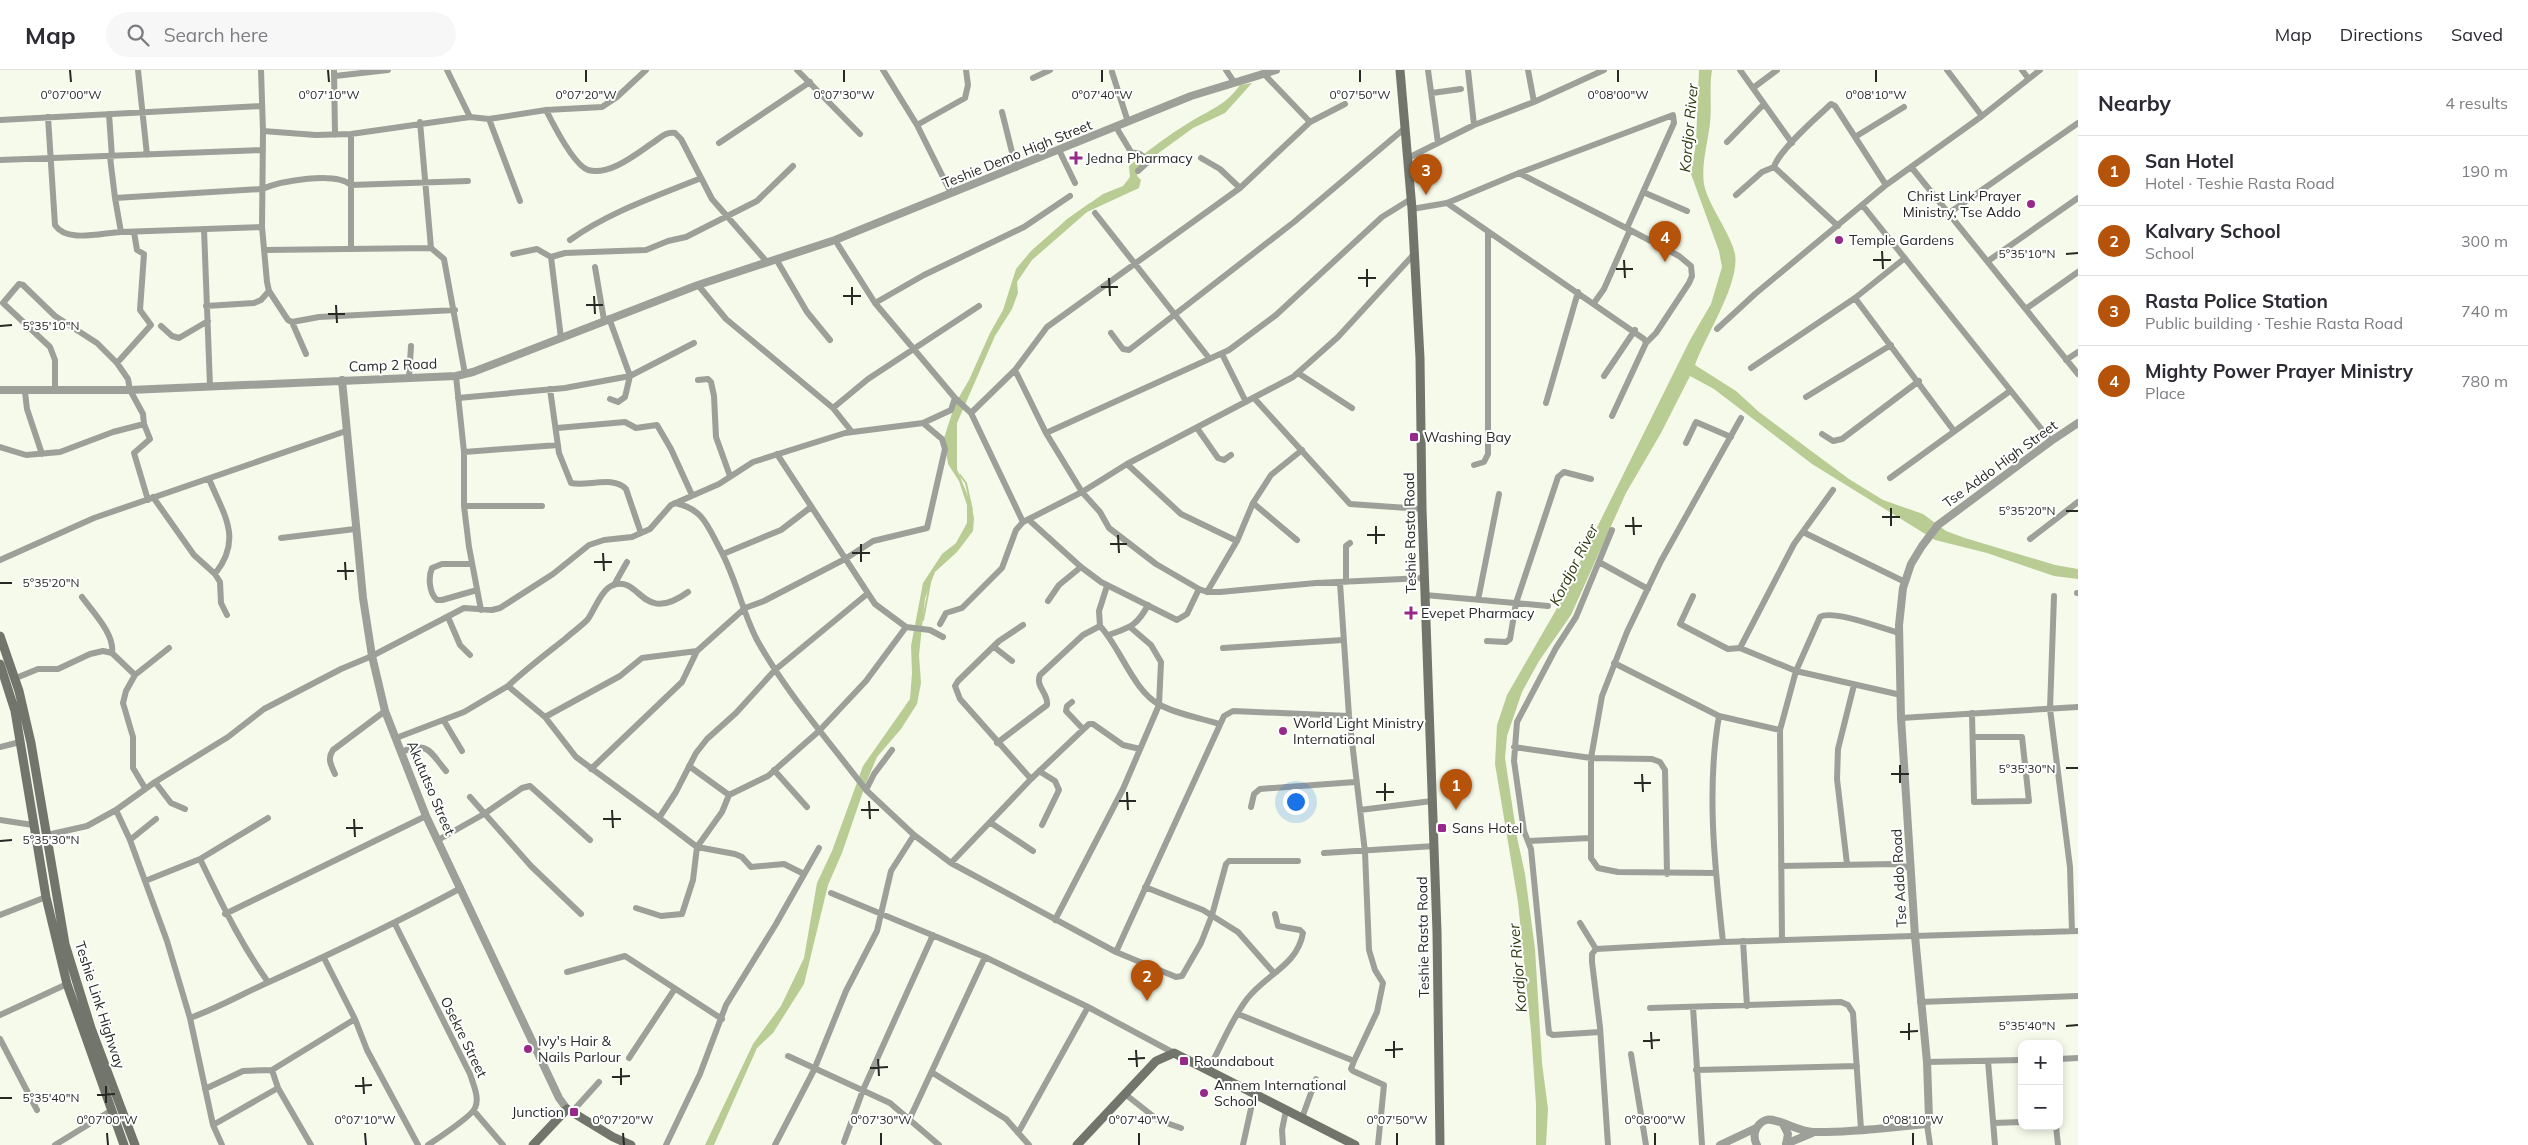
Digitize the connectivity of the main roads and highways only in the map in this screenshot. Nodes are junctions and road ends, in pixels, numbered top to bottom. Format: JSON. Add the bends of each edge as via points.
{"nodes":[{"id":1,"x":1400,"y":70,"type":"edge"},
{"id":2,"x":0,"y":636,"type":"edge"},
{"id":3,"x":0,"y":664,"type":"edge"},
{"id":4,"x":2,"y":675,"type":"edge"},
{"id":5,"x":124,"y":1145,"type":"edge"},
{"id":6,"x":135,"y":1145,"type":"edge"},
{"id":7,"x":533,"y":1145,"type":"edge"},
{"id":8,"x":631,"y":1145,"type":"edge"},
{"id":9,"x":1077,"y":1145,"type":"edge"},
{"id":10,"x":1355,"y":1145,"type":"edge"},
{"id":11,"x":1440,"y":1145,"type":"edge"}],
"edges":[{"from":1,"to":11,"type":"main road","name":"Teshie Rasta Road","via":[[1420,358]]},
{"from":2,"to":6,"type":"main road","name":"Teshie Link Highway","via":[[16,678],[31,744],[65,944]]},
{"from":3,"to":4,"type":"main road","name":"Teshie Link Highway"},
{"from":4,"to":5,"type":"main road","name":"Teshie Link Highway","via":[[15,711],[46,897],[67,984]]},
{"from":7,"to":8,"type":"main road","via":[[569,1111]]},
{"from":9,"to":10,"type":"main road","via":[[1156,1061],[1174,1053]]}]}
